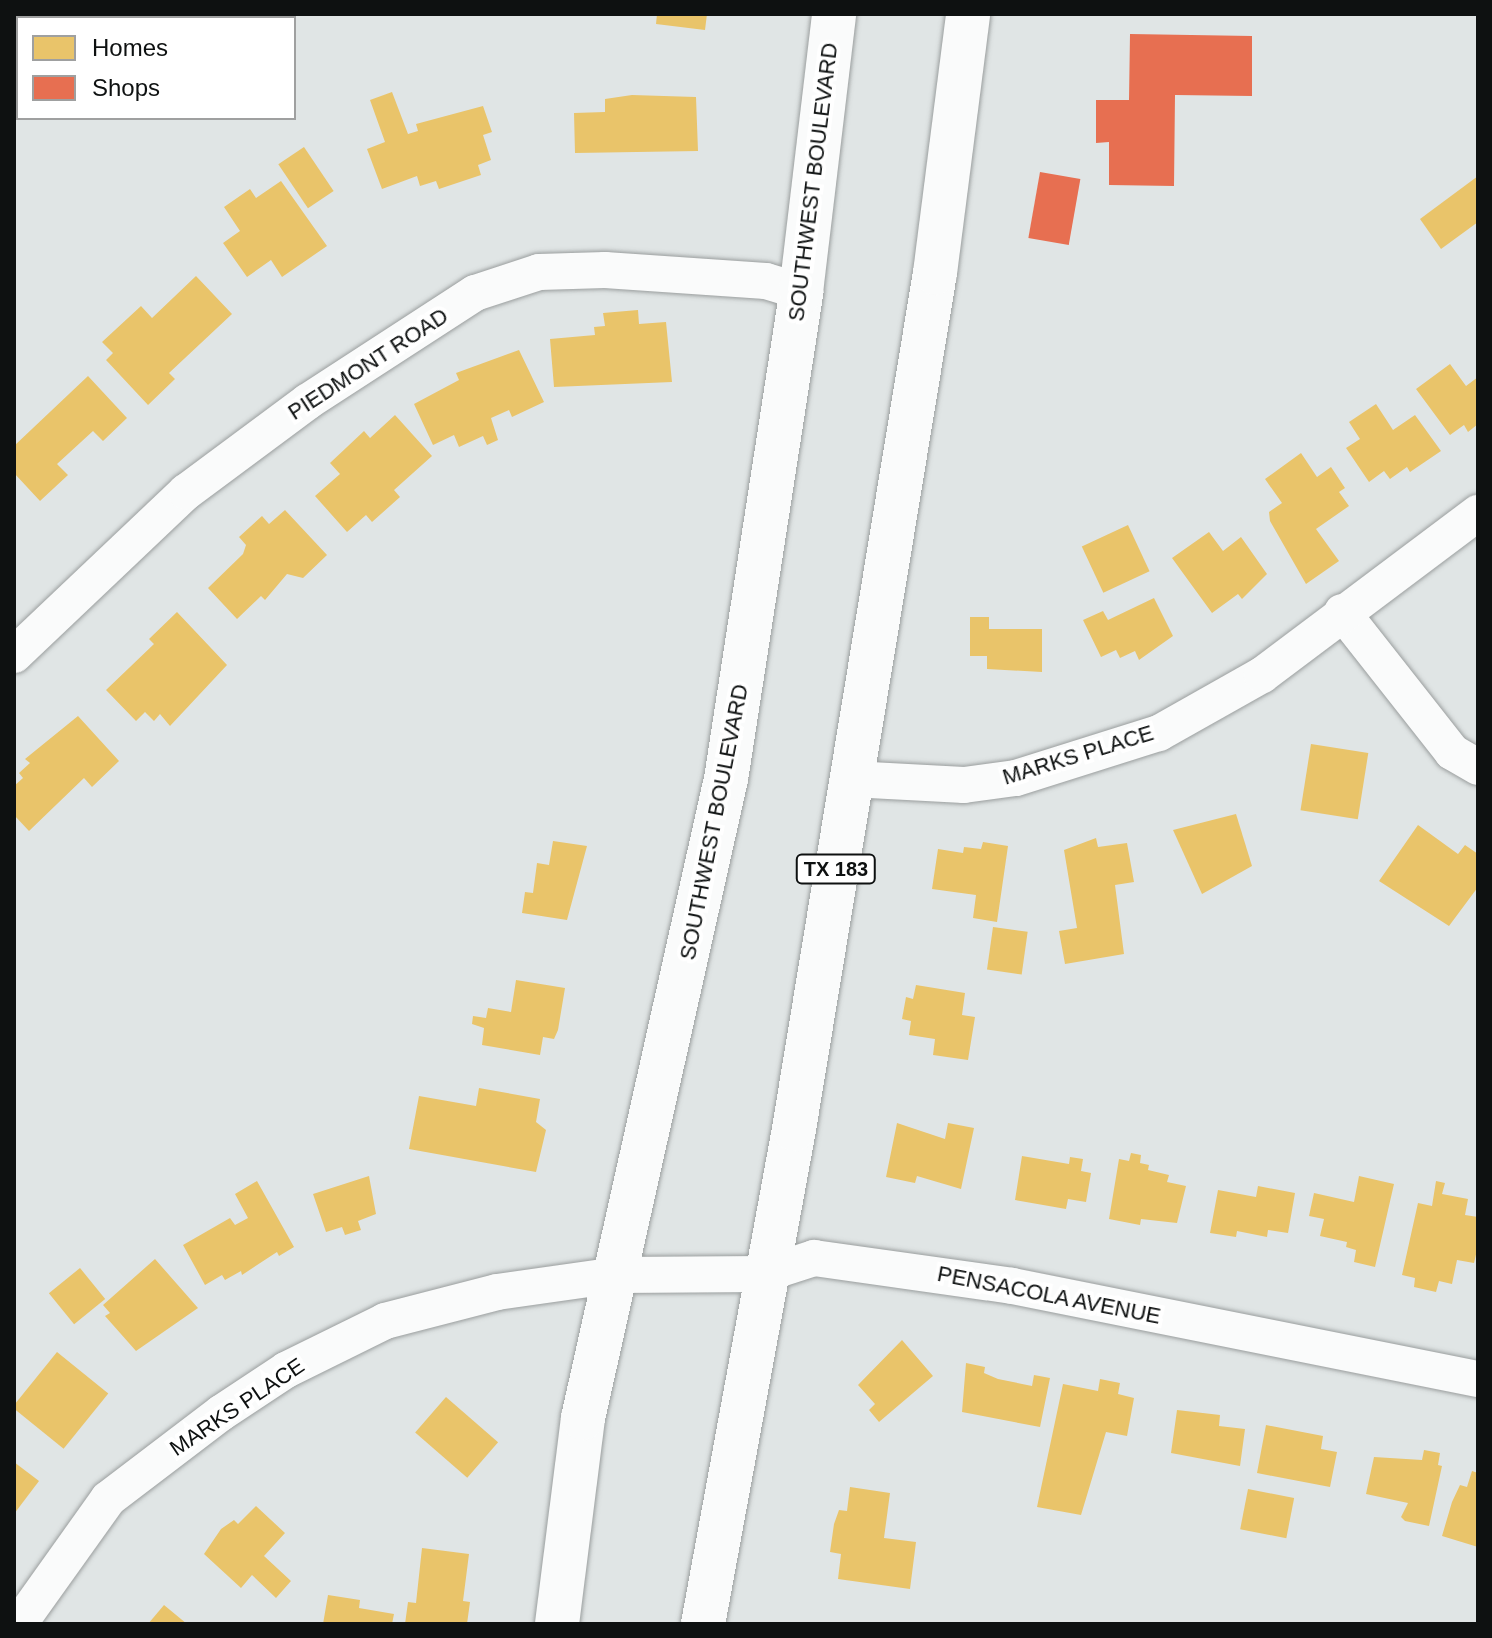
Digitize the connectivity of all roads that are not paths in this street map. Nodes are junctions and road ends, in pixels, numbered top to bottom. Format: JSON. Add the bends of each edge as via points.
{"nodes":[{"id":1,"x":834,"y":14,"type":"edge"},
{"id":2,"x":968,"y":14,"type":"edge"},
{"id":3,"x":801,"y":292,"type":"junction"},
{"id":4,"x":1478,"y":513,"type":"edge"},
{"id":5,"x":1342,"y":612,"type":"junction"},
{"id":6,"x":14,"y":655,"type":"edge"},
{"id":7,"x":1478,"y":767,"type":"edge"},
{"id":8,"x":851,"y":779,"type":"junction"},
{"id":9,"x":765,"y":1274,"type":"junction"},
{"id":10,"x":617,"y":1275,"type":"junction"},
{"id":11,"x":1478,"y":1379,"type":"edge"},
{"id":12,"x":19,"y":1624,"type":"edge"},
{"id":13,"x":557,"y":1624,"type":"edge"},
{"id":14,"x":703,"y":1624,"type":"edge"}],
"edges":[{"from":1,"to":3,"type":"main road","name":"SOUTHWEST BOULEVARD"},
{"from":2,"to":8,"type":"main road","number":"TX 183","via":[[935,273]]},
{"from":3,"to":6,"type":"street","name":"PIEDMONT ROAD","via":[[766,281],[605,270],[539,272],[475,293],[307,402],[186,492]]},
{"from":3,"to":10,"type":"main road","name":"SOUTHWEST BOULEVARD","via":[[726,779]]},
{"from":4,"to":5,"type":"street","name":"MARKS PLACE"},
{"from":5,"to":7,"type":"street","via":[[1452,752]]},
{"from":5,"to":8,"type":"street","name":"MARKS PLACE","via":[[1262,675],[1159,733],[1016,778],[964,785]]},
{"from":8,"to":9,"type":"main road","number":"TX 183"},
{"from":9,"to":10,"type":"street","name":"PENSACOLA AVENUE"},
{"from":9,"to":11,"type":"street","name":"PENSACOLA AVENUE","via":[[814,1258],[886,1265]]},
{"from":9,"to":14,"type":"main road","number":"TX 183","via":[[738,1455]]},
{"from":10,"to":12,"type":"street","name":"MARKS PLACE","via":[[497,1292],[385,1321],[286,1370],[108,1499]]},
{"from":10,"to":13,"type":"main road","name":"SOUTHWEST BOULEVARD","via":[[583,1418]]}]}
